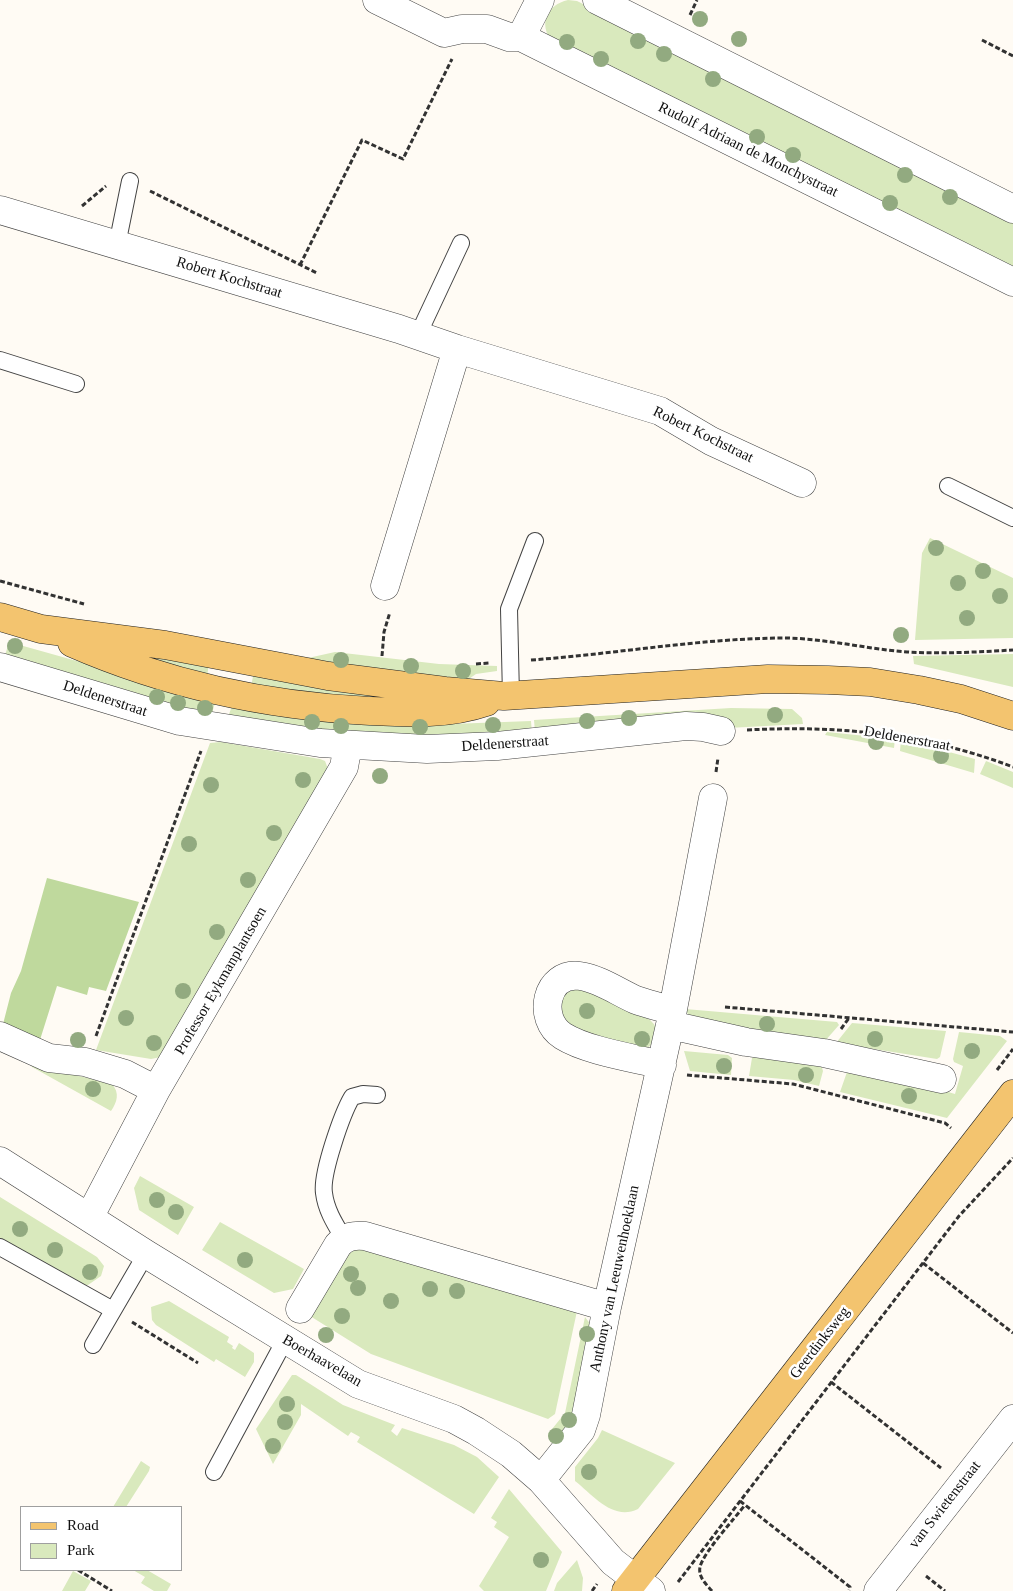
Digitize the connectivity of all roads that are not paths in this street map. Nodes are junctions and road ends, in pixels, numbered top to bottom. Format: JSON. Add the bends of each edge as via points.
{"nodes":[{"id":1,"x":377,"y":0,"type":"edge"},
{"id":2,"x":540,"y":0,"type":"edge"},
{"id":3,"x":598,"y":0,"type":"edge"},
{"id":4,"x":521,"y":37,"type":"junction"},
{"id":5,"x":130,"y":181,"type":"road end"},
{"id":6,"x":1013,"y":208,"type":"edge"},
{"id":7,"x":2,"y":216,"type":"edge"},
{"id":8,"x":461,"y":243,"type":"dead end"},
{"id":9,"x":116,"y":245,"type":"junction"},
{"id":10,"x":1013,"y":282,"type":"edge"},
{"id":11,"x":418,"y":335,"type":"junction"},
{"id":12,"x":457,"y":349,"type":"junction"},
{"id":13,"x":0,"y":360,"type":"edge"},
{"id":14,"x":76,"y":384,"type":"dead end"},
{"id":15,"x":802,"y":483,"type":"dead end"},
{"id":16,"x":948,"y":486,"type":"dead end"},
{"id":17,"x":1013,"y":518,"type":"edge"},
{"id":18,"x":535,"y":541,"type":"dead end"},
{"id":19,"x":385,"y":586,"type":"road end"},
{"id":20,"x":0,"y":618,"type":"edge"},
{"id":21,"x":41,"y":629,"type":"junction"},
{"id":22,"x":0,"y":667,"type":"edge"},
{"id":23,"x":508,"y":696,"type":"junction"},
{"id":24,"x":1013,"y":716,"type":"edge"},
{"id":25,"x":721,"y":731,"type":"road end"},
{"id":26,"x":348,"y":745,"type":"junction"},
{"id":27,"x":713,"y":798,"type":"road end"},
{"id":28,"x":671,"y":1018,"type":"junction"},
{"id":29,"x":0,"y":1036,"type":"edge"},
{"id":30,"x":661,"y":1069,"type":"junction"},
{"id":31,"x":942,"y":1079,"type":"dead end"},
{"id":32,"x":156,"y":1090,"type":"junction"},
{"id":33,"x":1013,"y":1094,"type":"edge"},
{"id":34,"x":377,"y":1095,"type":"dead end"},
{"id":35,"x":0,"y":1161,"type":"edge"},
{"id":36,"x":90,"y":1216,"type":"junction"},
{"id":37,"x":344,"y":1239,"type":"junction"},
{"id":38,"x":0,"y":1247,"type":"edge"},
{"id":39,"x":146,"y":1254,"type":"junction"},
{"id":40,"x":607,"y":1307,"type":"junction"},
{"id":41,"x":300,"y":1309,"type":"dead end"},
{"id":42,"x":113,"y":1310,"type":"junction"},
{"id":43,"x":285,"y":1340,"type":"junction"},
{"id":44,"x":93,"y":1345,"type":"dead end"},
{"id":45,"x":1013,"y":1419,"type":"edge"},
{"id":46,"x":214,"y":1472,"type":"dead end"},
{"id":47,"x":541,"y":1480,"type":"junction"},
{"id":48,"x":638,"y":1587,"type":"edge"},
{"id":49,"x":878,"y":1591,"type":"edge"}],
"edges":[{"from":1,"to":4,"type":"street","name":"Rudolf Adriaan de Monchystraat","via":[[444,33],[486,29]]},
{"from":2,"to":4,"type":"street"},
{"from":3,"to":6,"type":"street"},
{"from":4,"to":10,"type":"street","name":"Rudolf Adriaan de Monchystraat"},
{"from":5,"to":9,"type":"lane"},
{"from":7,"to":9,"type":"street","name":"Robert Kochstraat","via":[[56,227]]},
{"from":8,"to":11,"type":"lane"},
{"from":9,"to":11,"type":"street","name":"Robert Kochstraat"},
{"from":11,"to":12,"type":"street","name":"Robert Kochstraat"},
{"from":12,"to":15,"type":"street","name":"Robert Kochstraat","via":[[660,411],[711,441]]},
{"from":12,"to":19,"type":"street"},
{"from":13,"to":14,"type":"lane"},
{"from":16,"to":17,"type":"lane"},
{"from":18,"to":23,"type":"lane","via":[[509,609]]},
{"from":20,"to":21,"type":"main road"},
{"from":21,"to":23,"type":"main road","via":[[164,645],[328,676]]},
{"from":21,"to":23,"type":"main road","via":[[108,659],[225,693],[272,701],[341,710],[442,713]]},
{"from":22,"to":26,"type":"street","name":"Deldenerstraat","via":[[116,700],[147,713],[210,727]]},
{"from":23,"to":24,"type":"main road","via":[[768,679],[828,680],[870,682],[919,690],[961,699]]},
{"from":25,"to":26,"type":"street","name":"Deldenerstraat","via":[[686,726],[526,744],[427,749]]},
{"from":26,"to":32,"type":"street","name":"Professor Eykmanplantsoen","via":[[344,767]]},
{"from":27,"to":28,"type":"street","name":"Anthony van Leeuwenhoeklaan"},
{"from":28,"to":30,"type":"street","name":"Anthony van Leeuwenhoeklaan"},
{"from":28,"to":30,"type":"street","via":[[591,978],[579,976],[566,976],[556,984],[547,1004],[550,1023],[563,1036]]},
{"from":28,"to":31,"type":"street","via":[[746,1042],[824,1053]]},
{"from":29,"to":32,"type":"street","via":[[49,1058],[85,1062],[125,1074]]},
{"from":30,"to":40,"type":"street","name":"Anthony van Leeuwenhoeklaan"},
{"from":32,"to":36,"type":"street","name":"Professor Eykmanplantsoen"},
{"from":33,"to":48,"type":"main road","name":"Geerdinksweg"},
{"from":34,"to":37,"type":"lane","via":[[352,1097],[343,1113],[326,1174],[323,1192],[330,1214]]},
{"from":35,"to":36,"type":"street","name":"Boerhaavelaan"},
{"from":36,"to":39,"type":"street","name":"Boerhaavelaan"},
{"from":37,"to":40,"type":"street","via":[[354,1235],[365,1236]]},
{"from":37,"to":41,"type":"street"},
{"from":38,"to":42,"type":"lane"},
{"from":39,"to":42,"type":"lane"},
{"from":39,"to":43,"type":"street","name":"Boerhaavelaan"},
{"from":40,"to":47,"type":"street","name":"Anthony van Leeuwenhoeklaan","via":[[581,1430]]},
{"from":42,"to":44,"type":"lane"},
{"from":43,"to":46,"type":"lane"},
{"from":43,"to":47,"type":"street","name":"Boerhaavelaan","via":[[358,1384],[454,1419],[476,1431],[511,1454]]},
{"from":45,"to":49,"type":"street","name":"van Swietenstraat"},
{"from":47,"to":48,"type":"street","name":"Boerhaavelaan"}]}
